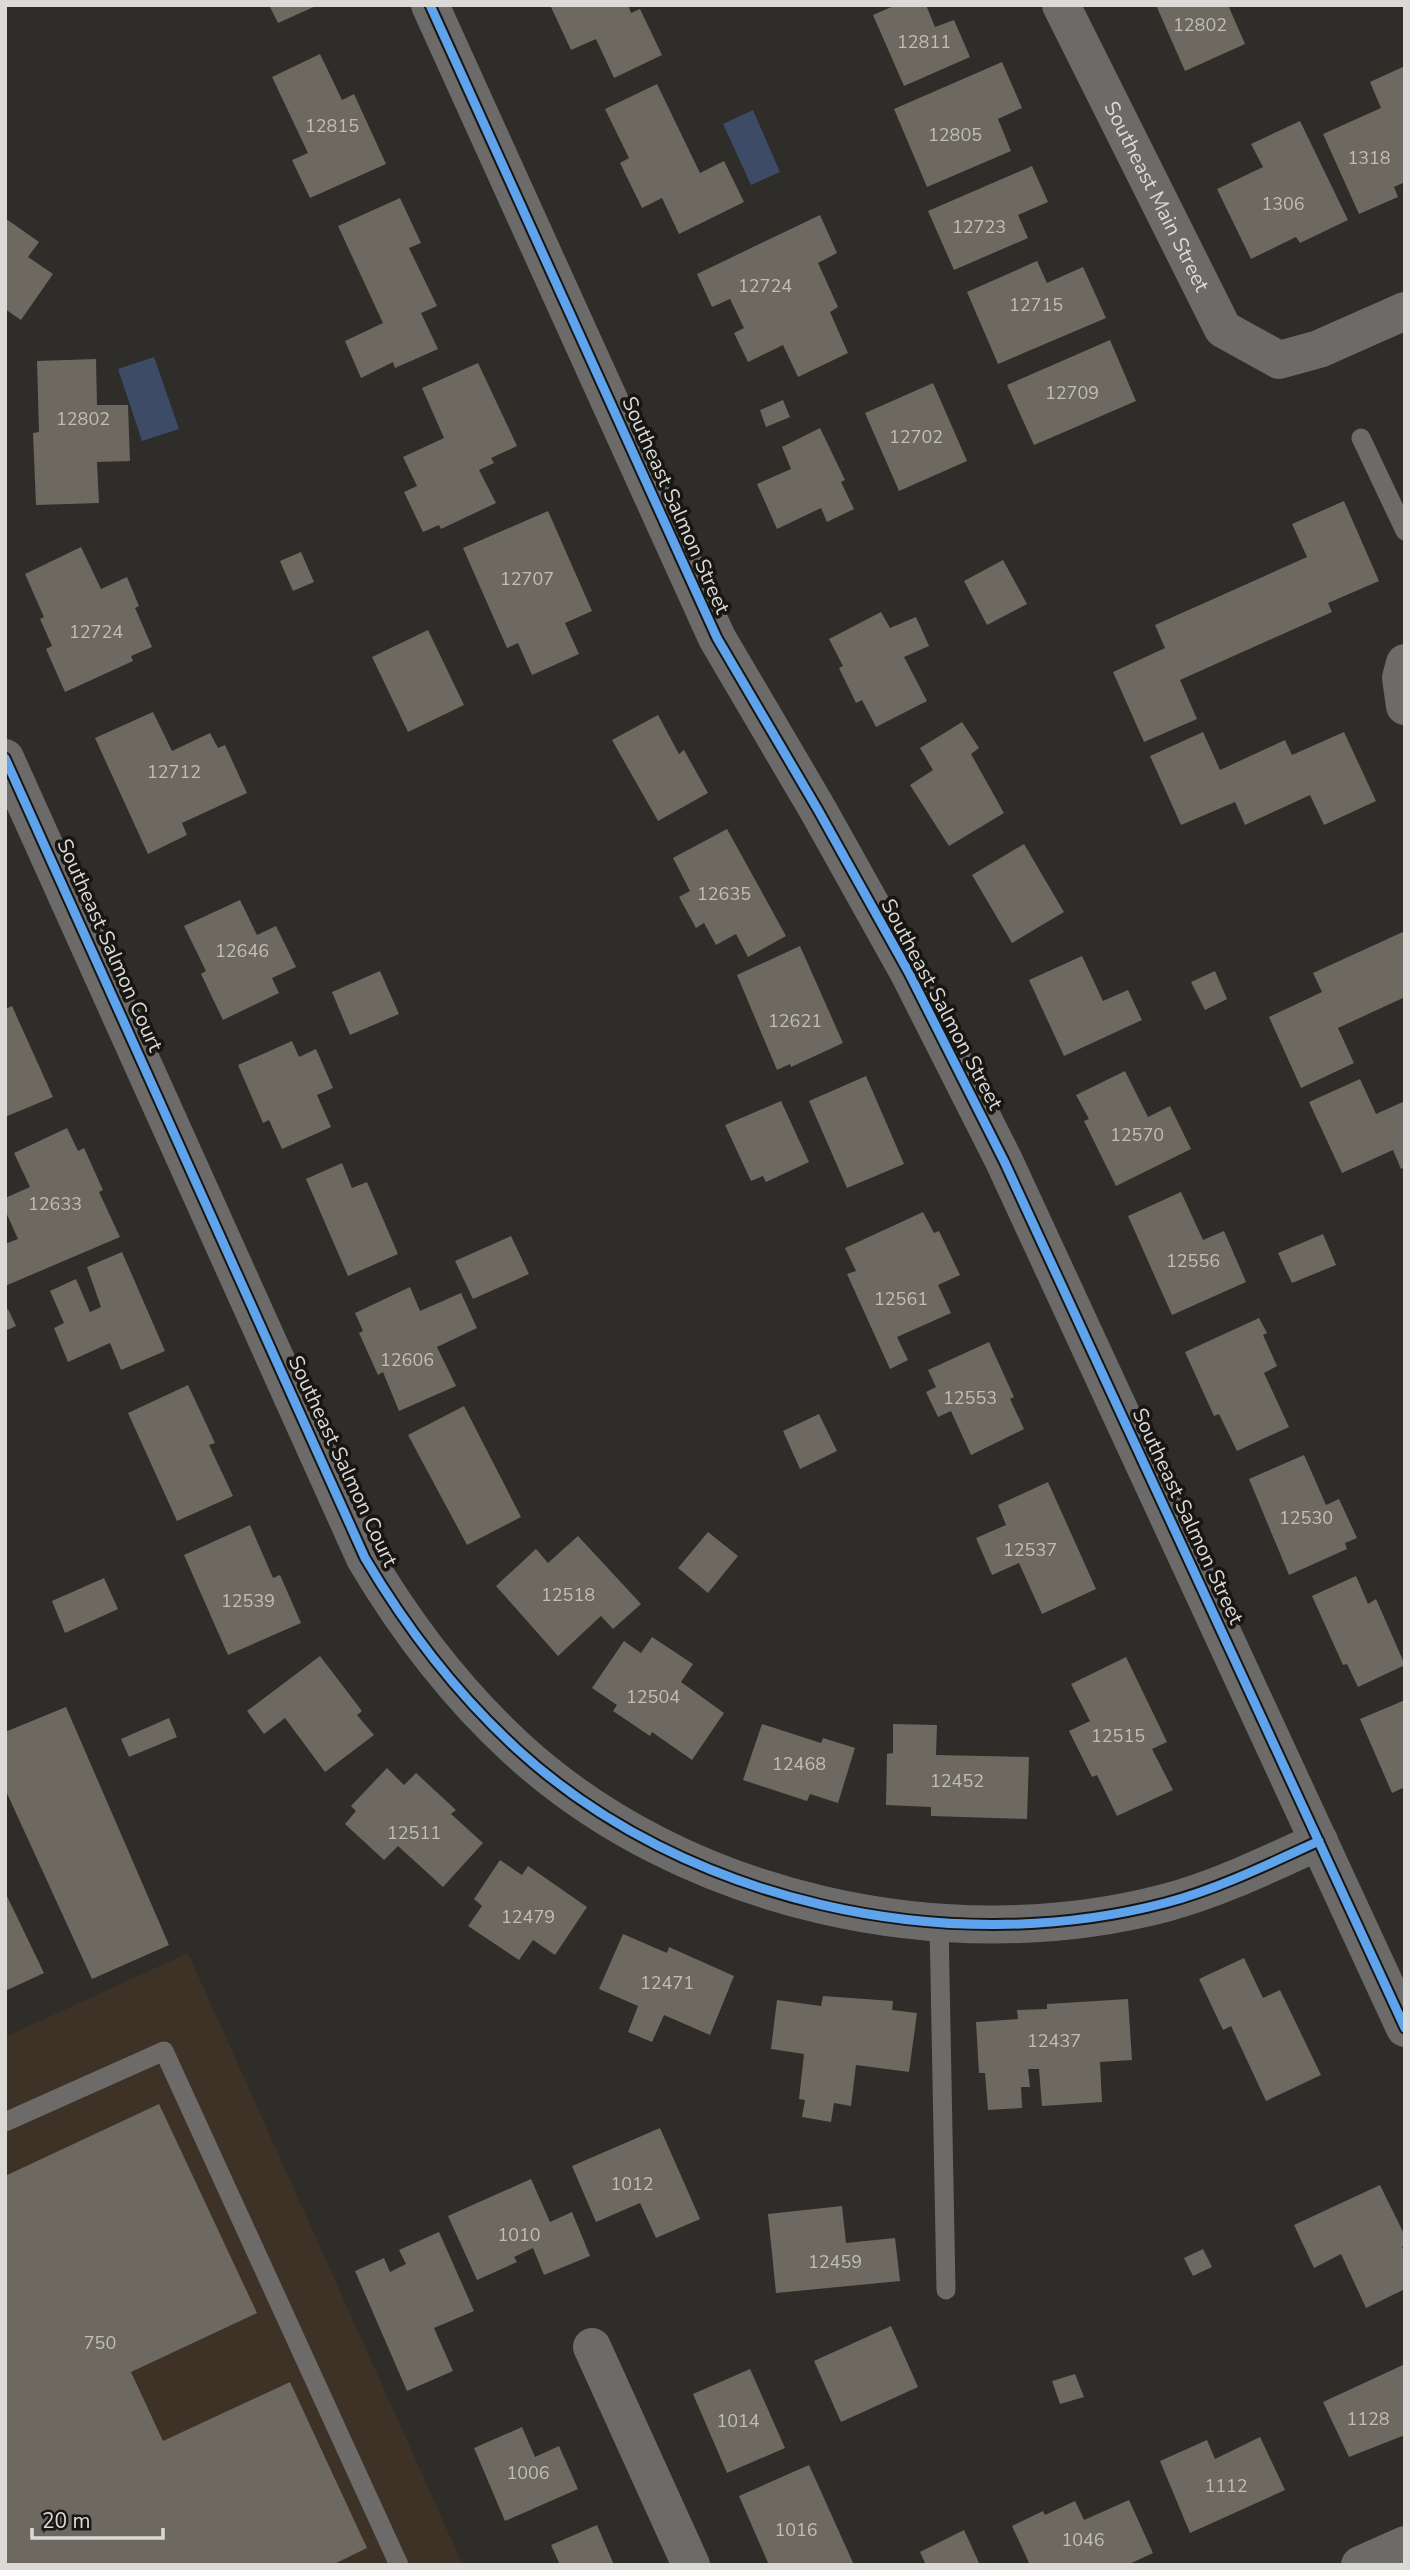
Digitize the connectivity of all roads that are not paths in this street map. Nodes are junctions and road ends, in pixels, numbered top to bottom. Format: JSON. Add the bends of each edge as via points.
{"nodes":[{"id":1,"x":430,"y":5,"type":"edge"},
{"id":2,"x":1061,"y":5,"type":"edge"},
{"id":3,"x":1405,"y":311,"type":"edge"},
{"id":4,"x":1361,"y":438,"type":"dead end"},
{"id":5,"x":1405,"y":531,"type":"edge"},
{"id":6,"x":1405,"y":663,"type":"edge"},
{"id":7,"x":1405,"y":706,"type":"edge"},
{"id":8,"x":5,"y":758,"type":"edge"},
{"id":9,"x":1319,"y":1841,"type":"junction"},
{"id":10,"x":939,"y":1923,"type":"junction"},
{"id":11,"x":1405,"y":2028,"type":"edge"},
{"id":12,"x":5,"y":2122,"type":"edge"},
{"id":13,"x":946,"y":2290,"type":"dead end"},
{"id":14,"x":592,"y":2347,"type":"dead end"},
{"id":15,"x":1405,"y":2544,"type":"edge"},
{"id":16,"x":399,"y":2565,"type":"edge"},
{"id":17,"x":691,"y":2565,"type":"edge"},
{"id":18,"x":1360,"y":2565,"type":"edge"}],
"edges":[{"from":1,"to":9,"type":"street","name":"Southeast Salmon Street","via":[[717,638],[909,974],[998,1150]]},
{"from":2,"to":3,"type":"street","name":"Southeast Main Street","via":[[1223,329],[1279,359],[1319,349]]},
{"from":4,"to":5,"type":"lane"},
{"from":6,"to":7,"type":"street","via":[[1401,678]]},
{"from":8,"to":10,"type":"street","name":"Southeast Salmon Court","via":[[366,1558],[448,1679],[517,1749],[555,1780],[638,1834],[726,1877],[773,1892],[869,1915]]},
{"from":9,"to":10,"type":"street","name":"Southeast Salmon Court","via":[[1165,1903],[1067,1921]]},
{"from":9,"to":11,"type":"street","name":"Southeast Salmon Street"},
{"from":10,"to":13,"type":"lane"},
{"from":12,"to":16,"type":"lane","via":[[164,2051]]},
{"from":14,"to":17,"type":"street"},
{"from":15,"to":18,"type":"street"}]}
